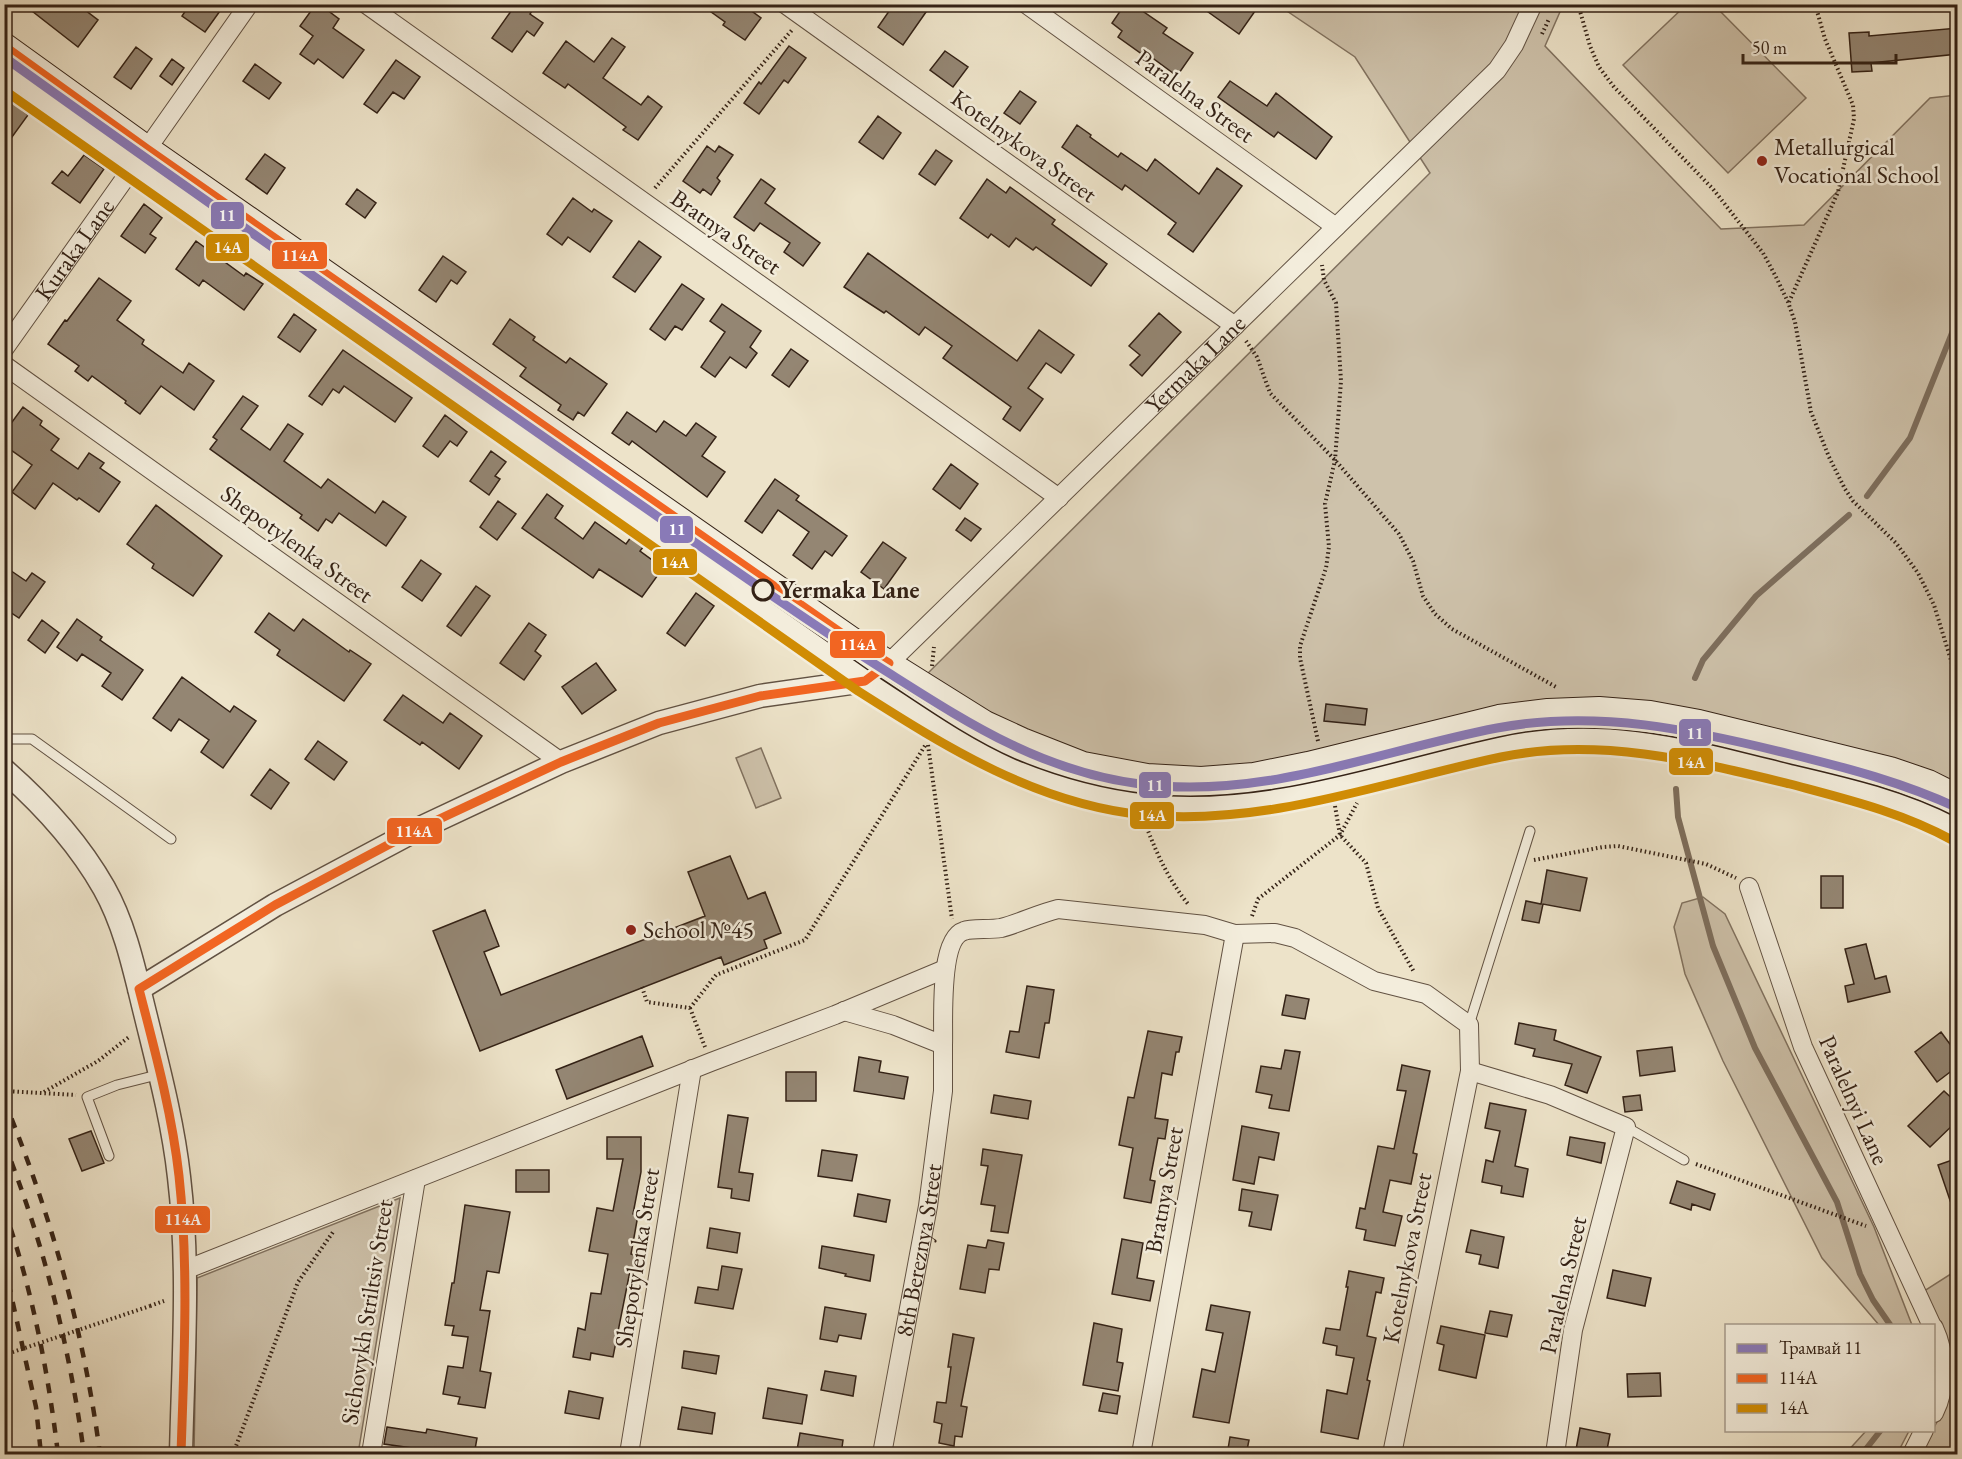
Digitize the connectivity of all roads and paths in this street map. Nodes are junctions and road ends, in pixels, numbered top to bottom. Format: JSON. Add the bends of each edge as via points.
{"nodes":[{"id":1,"x":249,"y":4,"type":"edge"},
{"id":2,"x":366,"y":4,"type":"edge"},
{"id":3,"x":784,"y":4,"type":"edge"},
{"id":4,"x":1026,"y":4,"type":"edge"},
{"id":5,"x":1533,"y":4,"type":"edge"},
{"id":6,"x":1578,"y":4,"type":"edge"},
{"id":7,"x":1815,"y":4,"type":"edge"},
{"id":8,"x":802,"y":17,"type":"junction"},
{"id":9,"x":4,"y":46,"type":"edge"},
{"id":10,"x":4,"y":75,"type":"edge"},
{"id":11,"x":140,"y":158,"type":"junction"},
{"id":12,"x":643,"y":202,"type":"junction"},
{"id":13,"x":1336,"y":227,"type":"junction"},
{"id":14,"x":1320,"y":243,"type":"junction"},
{"id":15,"x":1788,"y":302,"type":"junction"},
{"id":16,"x":1235,"y":326,"type":"junction"},
{"id":17,"x":4,"y":349,"type":"edge"},
{"id":18,"x":4,"y":365,"type":"edge"},
{"id":19,"x":1335,"y":460,"type":"junction"},
{"id":20,"x":1059,"y":498,"type":"junction"},
{"id":21,"x":889,"y":663,"type":"junction"},
{"id":22,"x":865,"y":681,"type":"junction"},
{"id":23,"x":1958,"y":683,"type":"edge"},
{"id":24,"x":1560,"y":689,"type":"dead end"},
{"id":25,"x":4,"y":739,"type":"edge"},
{"id":26,"x":561,"y":762,"type":"junction"},
{"id":27,"x":1323,"y":762,"type":"junction"},
{"id":28,"x":4,"y":770,"type":"edge"},
{"id":29,"x":1332,"y":787,"type":"junction"},
{"id":30,"x":1958,"y":798,"type":"edge"},
{"id":31,"x":1142,"y":817,"type":"dead end"},
{"id":32,"x":1958,"y":829,"type":"edge"},
{"id":33,"x":1530,"y":831,"type":"dead end"},
{"id":34,"x":1340,"y":835,"type":"junction"},
{"id":35,"x":171,"y":839,"type":"dead end"},
{"id":36,"x":1519,"y":863,"type":"junction"},
{"id":37,"x":1749,"y":887,"type":"joint"},
{"id":38,"x":1205,"y":926,"type":"junction"},
{"id":39,"x":1236,"y":934,"type":"junction"},
{"id":40,"x":954,"y":938,"type":"junction"},
{"id":41,"x":945,"y":969,"type":"junction"},
{"id":42,"x":642,"y":987,"type":"dead end"},
{"id":43,"x":139,"y":989,"type":"junction"},
{"id":44,"x":1426,"y":994,"type":"junction"},
{"id":45,"x":690,"y":1008,"type":"junction"},
{"id":46,"x":844,"y":1011,"type":"junction"},
{"id":47,"x":148,"y":1024,"type":"junction"},
{"id":48,"x":1469,"y":1025,"type":"junction"},
{"id":49,"x":944,"y":1046,"type":"junction"},
{"id":50,"x":711,"y":1062,"type":"junction"},
{"id":51,"x":692,"y":1069,"type":"junction"},
{"id":52,"x":1470,"y":1071,"type":"junction"},
{"id":53,"x":160,"y":1074,"type":"junction"},
{"id":54,"x":4,"y":1091,"type":"edge"},
{"id":55,"x":44,"y":1092,"type":"junction"},
{"id":56,"x":87,"y":1097,"type":"junction"},
{"id":57,"x":1626,"y":1127,"type":"junction"},
{"id":58,"x":110,"y":1156,"type":"dead end"},
{"id":59,"x":1684,"y":1160,"type":"joint"},
{"id":60,"x":416,"y":1179,"type":"junction"},
{"id":61,"x":355,"y":1203,"type":"junction"},
{"id":62,"x":1889,"y":1234,"type":"junction"},
{"id":63,"x":185,"y":1270,"type":"junction"},
{"id":64,"x":150,"y":1306,"type":"dead end"},
{"id":65,"x":1932,"y":1324,"type":"edge"},
{"id":66,"x":1935,"y":1334,"type":"edge"},
{"id":67,"x":4,"y":1355,"type":"edge"},
{"id":68,"x":1935,"y":1411,"type":"edge"},
{"id":69,"x":1924,"y":1432,"type":"edge"},
{"id":70,"x":181,"y":1455,"type":"edge"},
{"id":71,"x":233,"y":1455,"type":"edge"},
{"id":72,"x":371,"y":1455,"type":"edge"},
{"id":73,"x":628,"y":1455,"type":"edge"},
{"id":74,"x":882,"y":1455,"type":"edge"},
{"id":75,"x":1141,"y":1455,"type":"edge"},
{"id":76,"x":1392,"y":1455,"type":"edge"},
{"id":77,"x":1555,"y":1455,"type":"edge"},
{"id":78,"x":1912,"y":1455,"type":"edge"}],
"edges":[{"from":1,"to":11,"type":"street","name":"Kuraka Lane"},
{"from":2,"to":12,"type":"street","name":"Bratnya Street"},
{"from":3,"to":8,"type":"street","name":"Kotelnykova Street"},
{"from":4,"to":13,"type":"street","name":"Paralelna Street"},
{"from":5,"to":13,"type":"street","name":"Yermaka Lane","via":[[1497,70]]},
{"from":6,"to":15,"type":"path","via":[[1599,67],[1740,222],[1763,253]]},
{"from":7,"to":15,"type":"path","via":[[1854,119],[1838,192]]},
{"from":8,"to":12,"type":"path"},
{"from":8,"to":16,"type":"street","name":"Kotelnykova Street"},
{"from":9,"to":11,"type":"main road"},
{"from":10,"to":11,"type":"main road"},
{"from":11,"to":17,"type":"street","name":"Kuraka Lane"},
{"from":11,"to":21,"type":"main road"},
{"from":11,"to":22,"type":"main road"},
{"from":12,"to":20,"type":"street","name":"Bratnya Street"},
{"from":13,"to":14,"type":"street","name":"Yermaka Lane"},
{"from":14,"to":16,"type":"street","name":"Yermaka Lane"},
{"from":14,"to":19,"type":"path","via":[[1324,280],[1336,303],[1341,381]]},
{"from":15,"to":23,"type":"path","via":[[1811,412],[1828,457],[1853,501],[1896,543],[1918,573],[1934,605]]},
{"from":16,"to":19,"type":"path","via":[[1257,357],[1270,393]]},
{"from":16,"to":20,"type":"street","name":"Yermaka Lane"},
{"from":18,"to":26,"type":"street","name":"Shepotylenka Street"},
{"from":19,"to":24,"type":"path","via":[[1399,534],[1413,561],[1423,596],[1435,614],[1452,629]]},
{"from":19,"to":27,"type":"path","via":[[1324,504],[1329,547],[1326,568],[1299,646]]},
{"from":20,"to":21,"type":"street","name":"Yermaka Lane"},
{"from":21,"to":22,"type":"main road","name":"Yermaka Lane"},
{"from":21,"to":27,"type":"main road","via":[[985,724],[1083,765],[1147,777],[1201,780],[1254,776]]},
{"from":22,"to":26,"type":"street","name":"Yermaka Lane","via":[[760,696],[659,723]]},
{"from":22,"to":29,"type":"main road","via":[[1011,767],[1076,790],[1144,803],[1201,806],[1257,801]]},
{"from":25,"to":35,"type":"lane","via":[[32,739]]},
{"from":26,"to":43,"type":"street","name":"Yermaka Lane","via":[[416,830],[296,895]]},
{"from":27,"to":30,"type":"main road","via":[[1499,718],[1599,711],[1650,714],[1710,726],[1890,770]]},
{"from":28,"to":43,"type":"street","via":[[38,800],[75,842],[104,888],[126,940]]},
{"from":29,"to":32,"type":"main road","via":[[1503,745],[1599,736],[1694,748],[1870,793],[1917,808]]},
{"from":29,"to":34,"type":"path"},
{"from":31,"to":38,"type":"path","via":[[1158,856]]},
{"from":33,"to":36,"type":"lane"},
{"from":34,"to":39,"type":"path","via":[[1258,899],[1251,918]]},
{"from":34,"to":44,"type":"path","via":[[1366,863],[1378,908]]},
{"from":36,"to":37,"type":"path","via":[[1618,846],[1706,864]]},
{"from":36,"to":48,"type":"lane"},
{"from":37,"to":62,"type":"street","name":"Paralelnyi Lane","via":[[1803,1047]]},
{"from":38,"to":39,"type":"street"},
{"from":38,"to":40,"type":"street","via":[[1058,909],[1004,927],[964,931]]},
{"from":39,"to":44,"type":"street","via":[[1275,933],[1295,938],[1374,981]]},
{"from":39,"to":75,"type":"street","name":"Bratnya Street"},
{"from":40,"to":41,"type":"street","name":"8th Bereznya Street"},
{"from":40,"to":45,"type":"path","via":[[928,741],[805,940],[716,975]]},
{"from":41,"to":46,"type":"street"},
{"from":41,"to":49,"type":"street","name":"8th Bereznya Street"},
{"from":42,"to":45,"type":"path","via":[[647,1002]]},
{"from":43,"to":47,"type":"street"},
{"from":44,"to":48,"type":"street"},
{"from":45,"to":50,"type":"path"},
{"from":46,"to":49,"type":"street"},
{"from":46,"to":50,"type":"street"},
{"from":47,"to":53,"type":"street"},
{"from":47,"to":55,"type":"path","via":[[98,1061]]},
{"from":48,"to":52,"type":"street","name":"Kotelnykova Street"},
{"from":49,"to":74,"type":"street","name":"8th Bereznya Street","via":[[943,1091],[928,1206]]},
{"from":50,"to":51,"type":"street"},
{"from":51,"to":60,"type":"street"},
{"from":51,"to":73,"type":"street","name":"Shepotylenka Street"},
{"from":52,"to":57,"type":"street","via":[[1550,1095]]},
{"from":52,"to":76,"type":"street","name":"Kotelnykova Street"},
{"from":53,"to":56,"type":"lane"},
{"from":53,"to":63,"type":"street","via":[[179,1177]]},
{"from":54,"to":55,"type":"path"},
{"from":55,"to":56,"type":"path"},
{"from":56,"to":58,"type":"lane"},
{"from":57,"to":59,"type":"lane"},
{"from":57,"to":77,"type":"street","name":"Paralelna Street","via":[[1573,1330]]},
{"from":59,"to":62,"type":"path"},
{"from":60,"to":61,"type":"street"},
{"from":60,"to":72,"type":"street","name":"Sichovykh Striltsiv Street"},
{"from":61,"to":63,"type":"street"},
{"from":61,"to":71,"type":"path","via":[[298,1282]]},
{"from":62,"to":65,"type":"street","name":"Paralelnyi Lane"},
{"from":63,"to":70,"type":"street"},
{"from":64,"to":67,"type":"path","bridge":true},
{"from":66,"to":68,"type":"street","name":"Paralelnyi Lane","via":[[1944,1368]]},
{"from":69,"to":78,"type":"street"}]}
